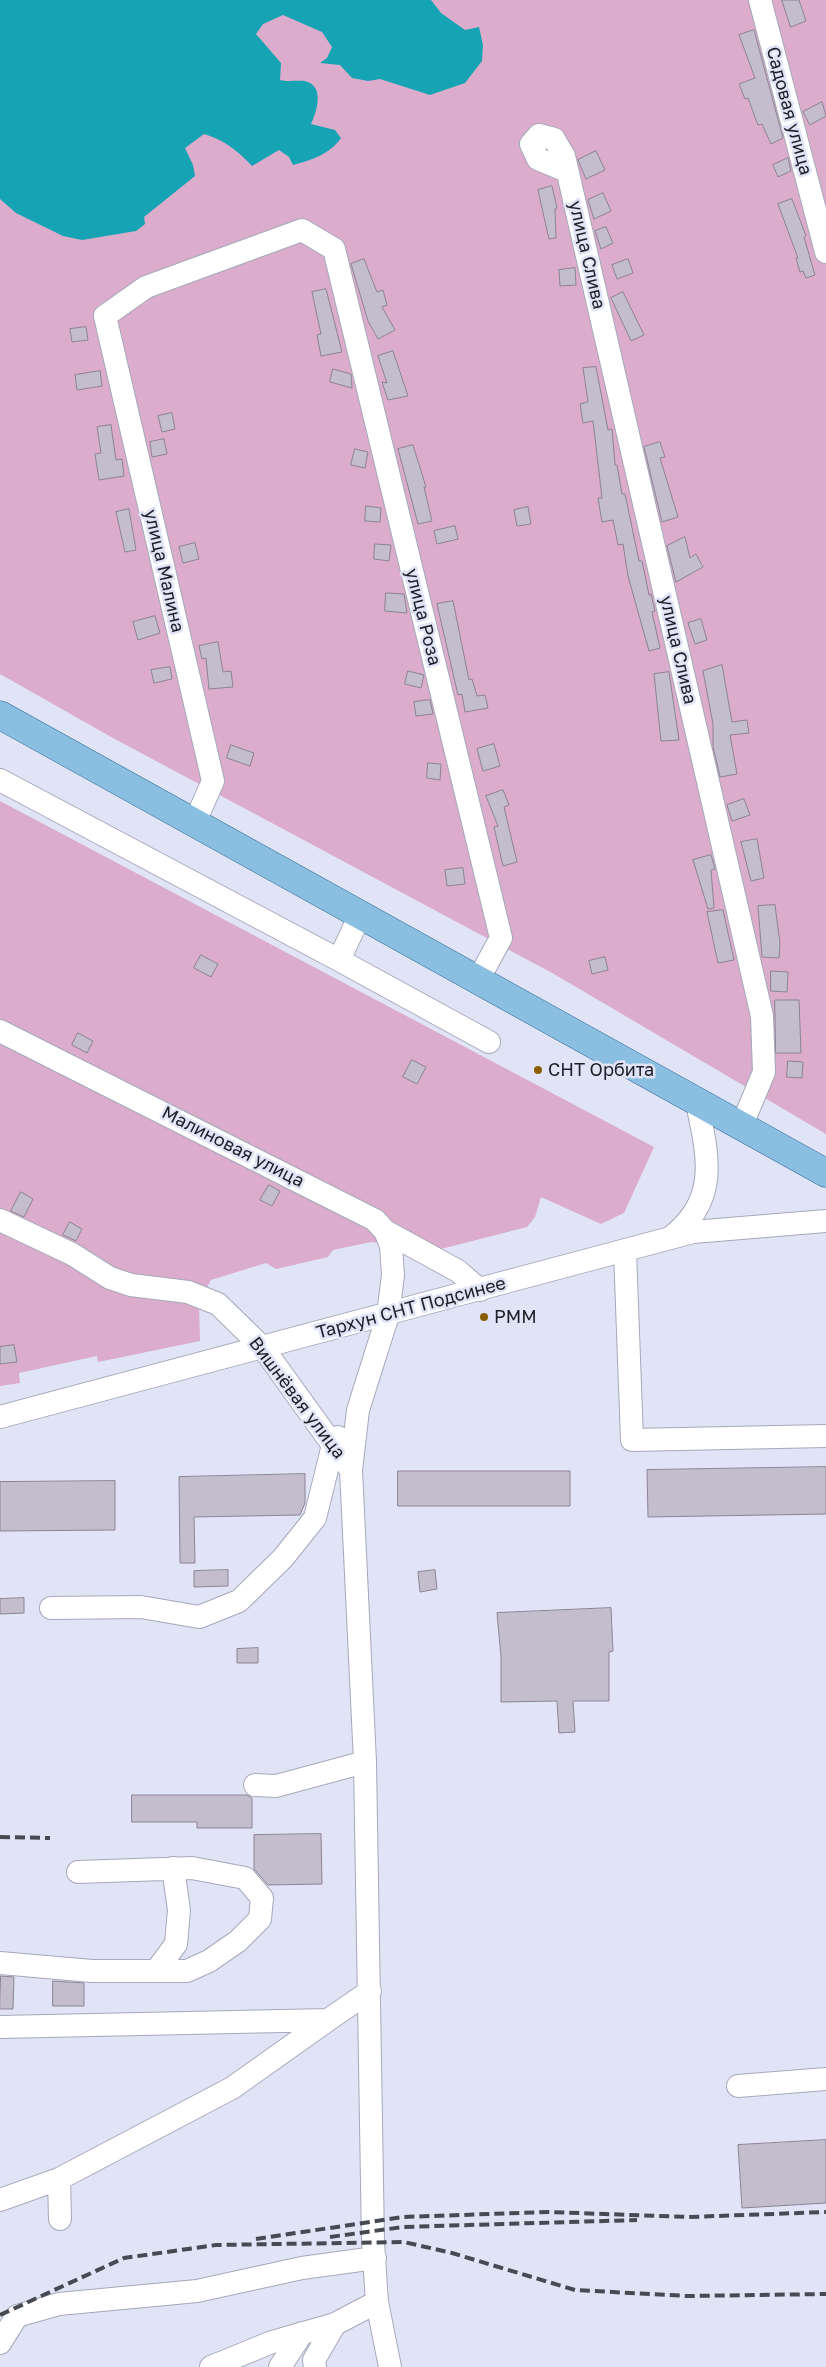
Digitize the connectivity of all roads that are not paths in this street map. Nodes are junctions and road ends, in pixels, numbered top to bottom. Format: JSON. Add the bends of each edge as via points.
{"nodes":[{"id":1,"x":760,"y":0,"type":"edge"},
{"id":2,"x":567,"y":170,"type":"dead end"},
{"id":3,"x":334,"y":249,"type":"joint"},
{"id":4,"x":826,"y":252,"type":"edge"},
{"id":5,"x":0,"y":715,"type":"edge"},
{"id":6,"x":0,"y":780,"type":"edge"},
{"id":7,"x":194,"y":824,"type":"junction"},
{"id":8,"x":360,"y":915,"type":"junction"},
{"id":9,"x":339,"y":960,"type":"junction"},
{"id":10,"x":478,"y":980,"type":"junction"},
{"id":11,"x":0,"y":1031,"type":"edge"},
{"id":12,"x":489,"y":1042,"type":"dead end"},
{"id":13,"x":697,"y":1103,"type":"junction"},
{"id":14,"x":741,"y":1127,"type":"junction"},
{"id":15,"x":826,"y":1173,"type":"edge"},
{"id":16,"x":0,"y":1220,"type":"edge"},
{"id":17,"x":826,"y":1221,"type":"edge"},
{"id":18,"x":384,"y":1231,"type":"junction"},
{"id":19,"x":669,"y":1239,"type":"junction"},
{"id":20,"x":625,"y":1251,"type":"junction"},
{"id":21,"x":480,"y":1290,"type":"junction"},
{"id":22,"x":388,"y":1314,"type":"junction"},
{"id":23,"x":263,"y":1348,"type":"junction"},
{"id":24,"x":358,"y":1410,"type":"junction"},
{"id":25,"x":0,"y":1418,"type":"edge"},
{"id":26,"x":826,"y":1436,"type":"edge"},
{"id":27,"x":333,"y":1445,"type":"junction"},
{"id":28,"x":351,"y":1470,"type":"junction"},
{"id":29,"x":51,"y":1608,"type":"dead end"},
{"id":30,"x":365,"y":1762,"type":"junction"},
{"id":31,"x":254,"y":1785,"type":"dead end"},
{"id":32,"x":173,"y":1868,"type":"junction"},
{"id":33,"x":78,"y":1872,"type":"dead end"},
{"id":34,"x":0,"y":1963,"type":"edge"},
{"id":35,"x":156,"y":1971,"type":"junction"},
{"id":36,"x":370,"y":1991,"type":"junction"},
{"id":37,"x":328,"y":2020,"type":"junction"},
{"id":38,"x":0,"y":2027,"type":"edge"},
{"id":39,"x":826,"y":2079,"type":"edge"},
{"id":40,"x":738,"y":2086,"type":"dead end"},
{"id":41,"x":59,"y":2179,"type":"junction"},
{"id":42,"x":0,"y":2200,"type":"edge"},
{"id":43,"x":60,"y":2219,"type":"dead end"},
{"id":44,"x":375,"y":2258,"type":"junction"},
{"id":45,"x":377,"y":2302,"type":"junction"},
{"id":46,"x":335,"y":2324,"type":"junction"},
{"id":47,"x":302,"y":2333,"type":"junction"},
{"id":48,"x":0,"y":2343,"type":"edge"},
{"id":49,"x":211,"y":2367,"type":"edge"},
{"id":50,"x":280,"y":2367,"type":"edge"},
{"id":51,"x":315,"y":2367,"type":"edge"},
{"id":52,"x":390,"y":2367,"type":"edge"}],
"edges":[{"from":1,"to":4,"type":"street","name":"Садовая улица"},
{"from":2,"to":14,"type":"street","name":"улица Слива","via":[[762,1016],[764,1072]]},
{"from":3,"to":7,"type":"street","name":"улица Малина","via":[[302,230],[146,287],[105,316],[213,781]]},
{"from":3,"to":10,"type":"street","name":"улица Роза","via":[[501,938]]},
{"from":5,"to":7,"type":"main road"},
{"from":6,"to":9,"type":"street"},
{"from":7,"to":8,"type":"main road"},
{"from":8,"to":9,"type":"street"},
{"from":8,"to":10,"type":"main road"},
{"from":9,"to":12,"type":"street"},
{"from":10,"to":13,"type":"main road"},
{"from":11,"to":18,"type":"street","name":"Малиновая улица","via":[[375,1220]]},
{"from":13,"to":14,"type":"main road"},
{"from":13,"to":19,"type":"street","via":[[705,1144],[707,1180],[700,1205],[687,1226]]},
{"from":14,"to":15,"type":"main road"},
{"from":16,"to":23,"type":"street","name":"Вишнёвая улица","via":[[72,1254],[110,1278],[131,1285],[188,1292],[212,1301]]},
{"from":17,"to":19,"type":"street","name":"Тархун СНТ Подсинее","via":[[693,1232]]},
{"from":18,"to":21,"type":"street","name":"Малиновая улица","via":[[458,1271]]},
{"from":18,"to":22,"type":"street","via":[[391,1246],[393,1275]]},
{"from":19,"to":20,"type":"street","name":"Тархун СНТ Подсинее"},
{"from":20,"to":21,"type":"street","name":"Тархун СНТ Подсинее"},
{"from":20,"to":26,"type":"street","via":[[632,1440]]},
{"from":21,"to":22,"type":"street","name":"Тархун СНТ Подсинее"},
{"from":22,"to":23,"type":"street","name":"Тархун СНТ Подсинее"},
{"from":22,"to":24,"type":"street"},
{"from":23,"to":25,"type":"street","name":"Тархун СНТ Подсинее"},
{"from":23,"to":27,"type":"street","name":"Вишнёвая улица"},
{"from":24,"to":27,"type":"street"},
{"from":24,"to":28,"type":"street"},
{"from":27,"to":28,"type":"street","name":"Вишнёвая улица"},
{"from":27,"to":29,"type":"street","via":[[315,1518],[283,1558],[239,1601],[199,1617],[141,1607]]},
{"from":28,"to":30,"type":"street"},
{"from":30,"to":31,"type":"street","via":[[276,1786]]},
{"from":30,"to":36,"type":"street"},
{"from":32,"to":33,"type":"street"},
{"from":32,"to":35,"type":"street","via":[[179,1910],[176,1944]]},
{"from":32,"to":35,"type":"street","via":[[192,1868],[244,1878],[262,1898],[260,1919],[238,1941],[208,1962],[187,1970]]},
{"from":34,"to":35,"type":"street","via":[[92,1971]]},
{"from":36,"to":37,"type":"street"},
{"from":36,"to":44,"type":"street"},
{"from":37,"to":38,"type":"street"},
{"from":37,"to":41,"type":"street","via":[[232,2088]]},
{"from":39,"to":40,"type":"street"},
{"from":41,"to":42,"type":"street"},
{"from":41,"to":43,"type":"street"},
{"from":44,"to":45,"type":"street"},
{"from":44,"to":48,"type":"street","via":[[302,2268],[197,2290],[58,2304],[17,2316]]},
{"from":45,"to":46,"type":"street"},
{"from":45,"to":52,"type":"street"},
{"from":46,"to":47,"type":"street"},
{"from":46,"to":51,"type":"street","via":[[314,2360]]},
{"from":47,"to":49,"type":"street"},
{"from":47,"to":50,"type":"street"}]}
